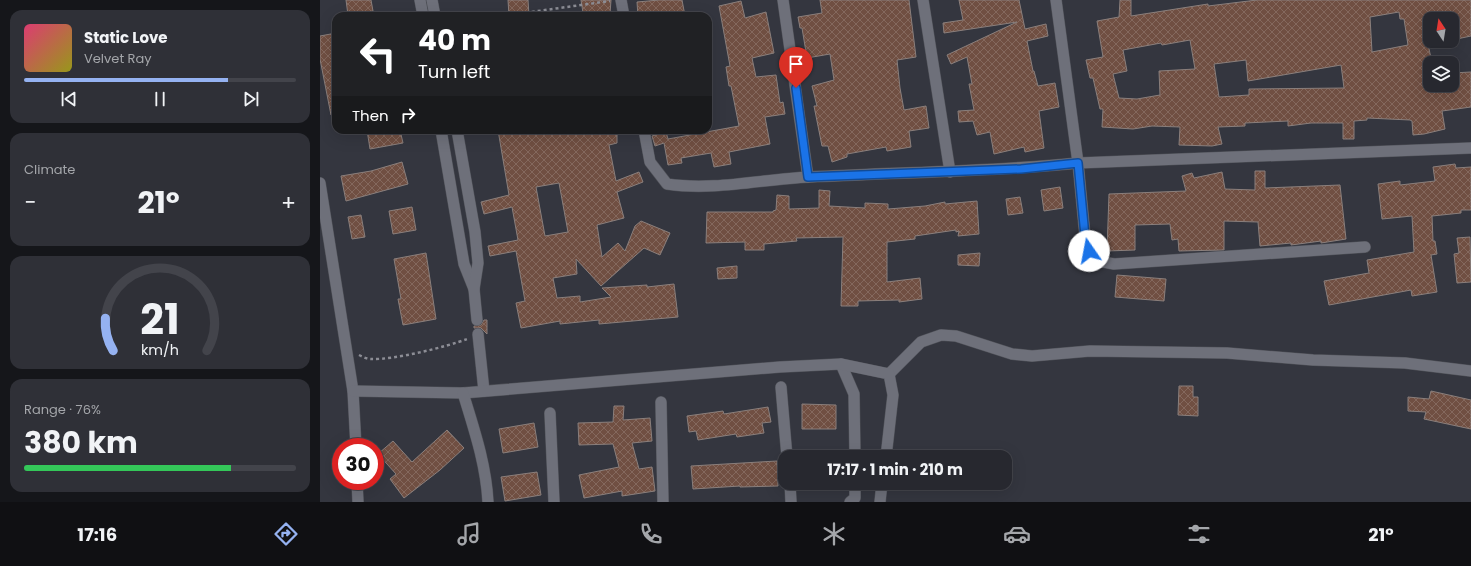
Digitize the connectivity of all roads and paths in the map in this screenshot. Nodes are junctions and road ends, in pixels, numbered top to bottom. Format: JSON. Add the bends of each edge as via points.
{"nodes":[{"id":1,"x":420,"y":0,"type":"edge"},
{"id":2,"x":432,"y":0,"type":"edge"},
{"id":3,"x":621,"y":0,"type":"edge"},
{"id":4,"x":784,"y":0,"type":"edge"},
{"id":5,"x":923,"y":0,"type":"edge"},
{"id":6,"x":1056,"y":0,"type":"edge"},
{"id":7,"x":422,"y":12,"type":"edge"},
{"id":8,"x":434,"y":12,"type":"edge"},
{"id":9,"x":532,"y":12,"type":"edge"},
{"id":10,"x":623,"y":12,"type":"edge"},
{"id":11,"x":442,"y":134,"type":"edge"},
{"id":12,"x":457,"y":134,"type":"edge"},
{"id":13,"x":645,"y":134,"type":"edge"},
{"id":14,"x":1471,"y":148,"type":"edge"},
{"id":15,"x":1078,"y":163,"type":"junction"},
{"id":16,"x":950,"y":172,"type":"junction"},
{"id":17,"x":808,"y":177,"type":"junction"},
{"id":18,"x":320,"y":183,"type":"edge"},
{"id":19,"x":1365,"y":247,"type":"dead end"},
{"id":20,"x":474,"y":289,"type":"junction"},
{"id":21,"x":477,"y":320,"type":"dead end"},
{"id":22,"x":478,"y":334,"type":"joint"},
{"id":23,"x":345,"y":353,"type":"junction"},
{"id":24,"x":841,"y":364,"type":"junction"},
{"id":25,"x":1471,"y":371,"type":"edge"},
{"id":26,"x":889,"y":374,"type":"junction"},
{"id":27,"x":781,"y":387,"type":"dead end"},
{"id":28,"x":353,"y":391,"type":"junction"},
{"id":29,"x":484,"y":391,"type":"junction"},
{"id":30,"x":462,"y":393,"type":"junction"},
{"id":31,"x":661,"y":402,"type":"dead end"},
{"id":32,"x":550,"y":412,"type":"dead end"},
{"id":33,"x":356,"y":438,"type":"edge"},
{"id":34,"x":787,"y":450,"type":"edge"},
{"id":35,"x":854,"y":450,"type":"edge"},
{"id":36,"x":887,"y":450,"type":"edge"},
{"id":37,"x":357,"y":490,"type":"edge"},
{"id":38,"x":791,"y":490,"type":"edge"},
{"id":39,"x":855,"y":490,"type":"edge"},
{"id":40,"x":881,"y":490,"type":"edge"},
{"id":41,"x":358,"y":502,"type":"edge"},
{"id":42,"x":488,"y":502,"type":"edge"},
{"id":43,"x":554,"y":502,"type":"edge"},
{"id":44,"x":664,"y":502,"type":"edge"},
{"id":45,"x":792,"y":502,"type":"edge"},
{"id":46,"x":850,"y":502,"type":"edge"},
{"id":47,"x":880,"y":502,"type":"edge"}],
"edges":[{"from":1,"to":7,"type":"street"},
{"from":2,"to":8,"type":"street"},
{"from":3,"to":9,"type":"path"},
{"from":3,"to":10,"type":"street"},
{"from":4,"to":17,"type":"street"},
{"from":5,"to":16,"type":"street"},
{"from":6,"to":15,"type":"street"},
{"from":11,"to":20,"type":"street","via":[[464,264]]},
{"from":12,"to":20,"type":"street","via":[[475,232],[478,263]]},
{"from":13,"to":17,"type":"street","via":[[650,162],[668,184],[742,184]]},
{"from":14,"to":15,"type":"street"},
{"from":15,"to":16,"type":"street"},
{"from":15,"to":19,"type":"street","via":[[1085,236],[1093,260],[1099,262],[1114,264]]},
{"from":16,"to":17,"type":"street"},
{"from":18,"to":23,"type":"street"},
{"from":20,"to":21,"type":"street"},
{"from":22,"to":23,"type":"path","via":[[453,344],[386,358],[370,359]]},
{"from":22,"to":29,"type":"street"},
{"from":23,"to":28,"type":"street"},
{"from":24,"to":26,"type":"street"},
{"from":24,"to":29,"type":"street"},
{"from":24,"to":35,"type":"street","via":[[854,394]]},
{"from":25,"to":26,"type":"street","via":[[1405,363],[1313,360],[1227,353],[1090,351],[1032,356],[1012,354],[956,336],[941,335],[921,342]]},
{"from":26,"to":36,"type":"street","via":[[893,395]]},
{"from":27,"to":34,"type":"street"},
{"from":28,"to":30,"type":"street"},
{"from":28,"to":33,"type":"street"},
{"from":29,"to":30,"type":"street"},
{"from":30,"to":42,"type":"street","via":[[480,448]]},
{"from":31,"to":44,"type":"street"},
{"from":32,"to":43,"type":"street"},
{"from":37,"to":41,"type":"street"},
{"from":38,"to":45,"type":"street"},
{"from":39,"to":46,"type":"street","via":[[855,498]]},
{"from":40,"to":47,"type":"street"}]}
